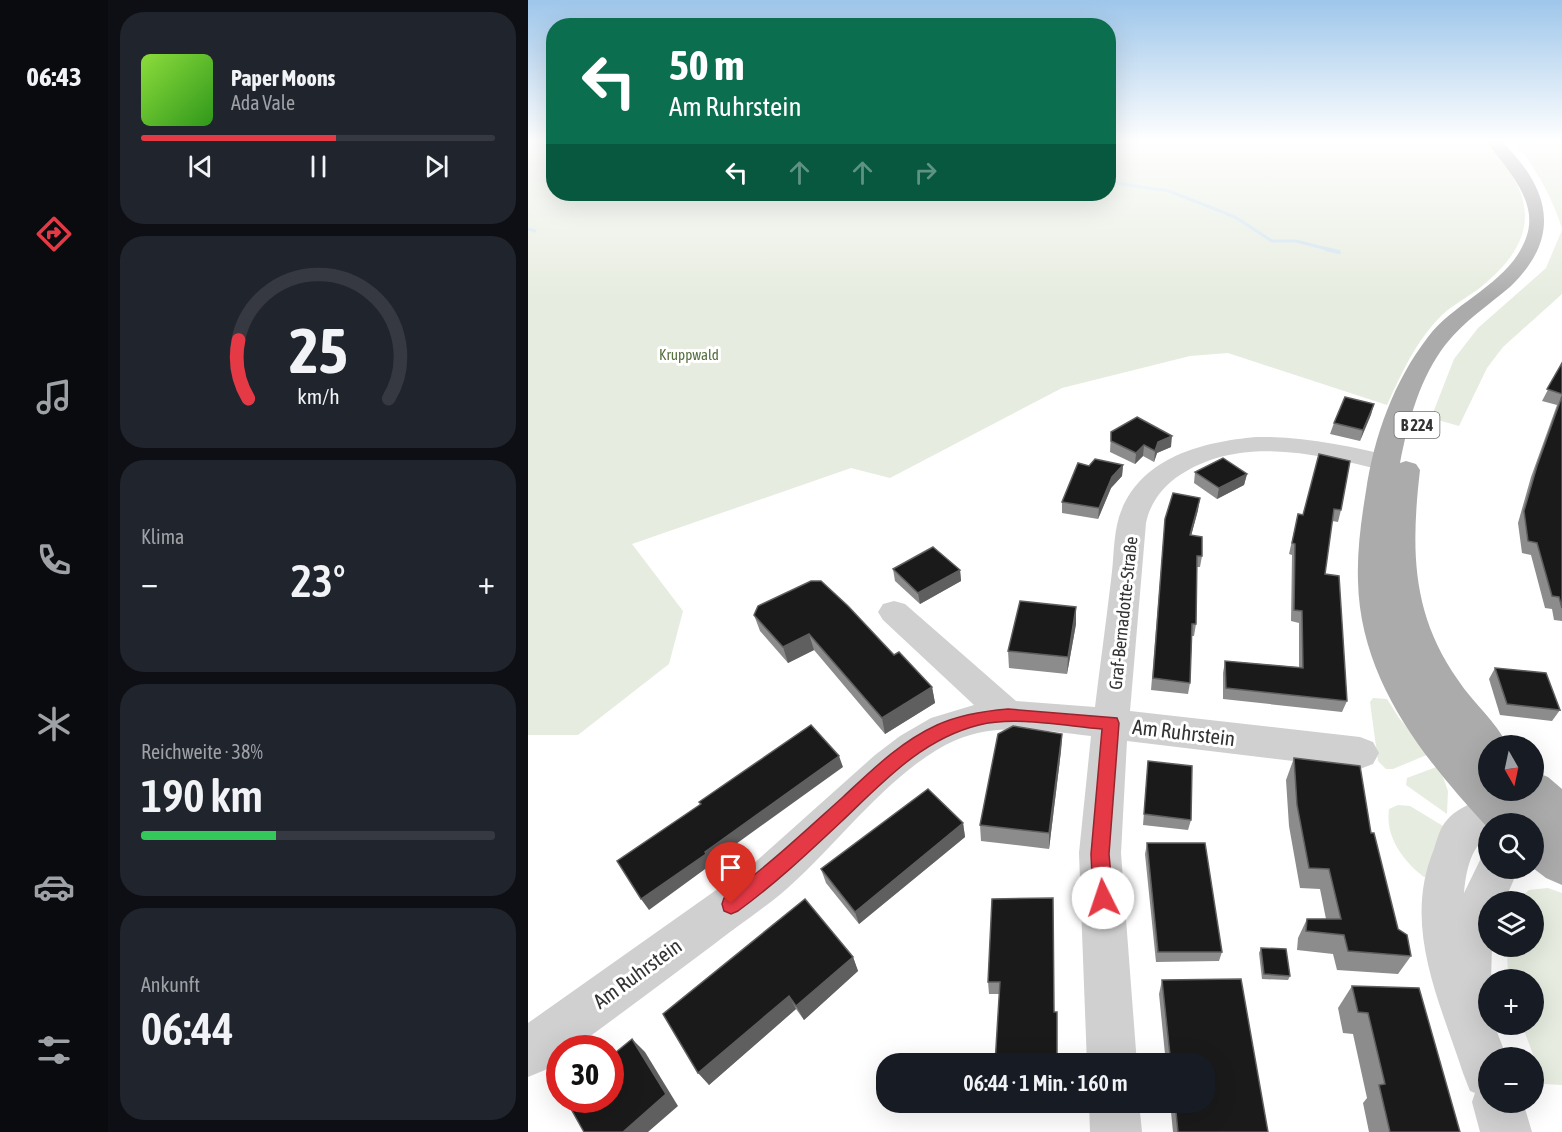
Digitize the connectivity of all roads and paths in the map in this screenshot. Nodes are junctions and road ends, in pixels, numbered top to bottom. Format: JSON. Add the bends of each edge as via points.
{"nodes":[{"id":1,"x":1530,"y":195,"type":"edge"},
{"id":2,"x":1542,"y":195,"type":"edge"},
{"id":3,"x":1386,"y":463,"type":"junction"},
{"id":4,"x":894,"y":612,"type":"dead end"},
{"id":5,"x":1008,"y":715,"type":"junction"},
{"id":6,"x":1111,"y":723,"type":"junction"},
{"id":7,"x":1479,"y":735,"type":"edge"},
{"id":8,"x":1360,"y":753,"type":"dead end"},
{"id":9,"x":1534,"y":812,"type":"edge"},
{"id":10,"x":1562,"y":863,"type":"edge"},
{"id":11,"x":1493,"y":879,"type":"edge"},
{"id":12,"x":1480,"y":1047,"type":"edge"},
{"id":13,"x":1481,"y":1047,"type":"edge"},
{"id":14,"x":528,"y":1053,"type":"edge"},
{"id":15,"x":1111,"y":1053,"type":"edge"},
{"id":16,"x":1115,"y":1113,"type":"edge"},
{"id":17,"x":1500,"y":1113,"type":"edge"},
{"id":18,"x":1116,"y":1132,"type":"edge"},
{"id":19,"x":1506,"y":1132,"type":"edge"}],
"edges":[{"from":1,"to":3,"type":"main road","number":"B 224","via":[[1539,223],[1528,254],[1515,270],[1453,321],[1436,342],[1402,407]]},
{"from":2,"to":7,"type":"main road","number":"B 224","via":[[1553,225],[1551,240],[1529,275],[1470,325],[1436,374],[1417,422],[1400,512],[1403,600],[1413,632],[1432,671]]},
{"from":3,"to":6,"type":"street","name":"Graf-Bernadotte-Straße","via":[[1305,446],[1259,444],[1216,450],[1172,467],[1157,479],[1134,515]]},
{"from":3,"to":9,"type":"main road","number":"B 224","via":[[1377,507],[1374,556],[1378,621],[1388,657],[1404,693],[1451,757]]},
{"from":4,"to":5,"type":"street"},
{"from":5,"to":6,"type":"street","name":"Am Ruhrstein"},
{"from":5,"to":14,"type":"street","name":"Am Ruhrstein","via":[[980,718],[944,729],[913,747],[768,878]]},
{"from":6,"to":8,"type":"street","name":"Am Ruhrstein"},
{"from":6,"to":15,"type":"street","name":"Graf-Bernadotte-Straße","via":[[1100,854]]},
{"from":9,"to":10,"type":"main road","number":"B 224"},
{"from":9,"to":12,"type":"street","via":[[1461,832],[1440,893],[1445,943]]},
{"from":11,"to":13,"type":"street","via":[[1478,909],[1470,947],[1468,990]]},
{"from":16,"to":18,"type":"street"},
{"from":17,"to":19,"type":"street"}]}
